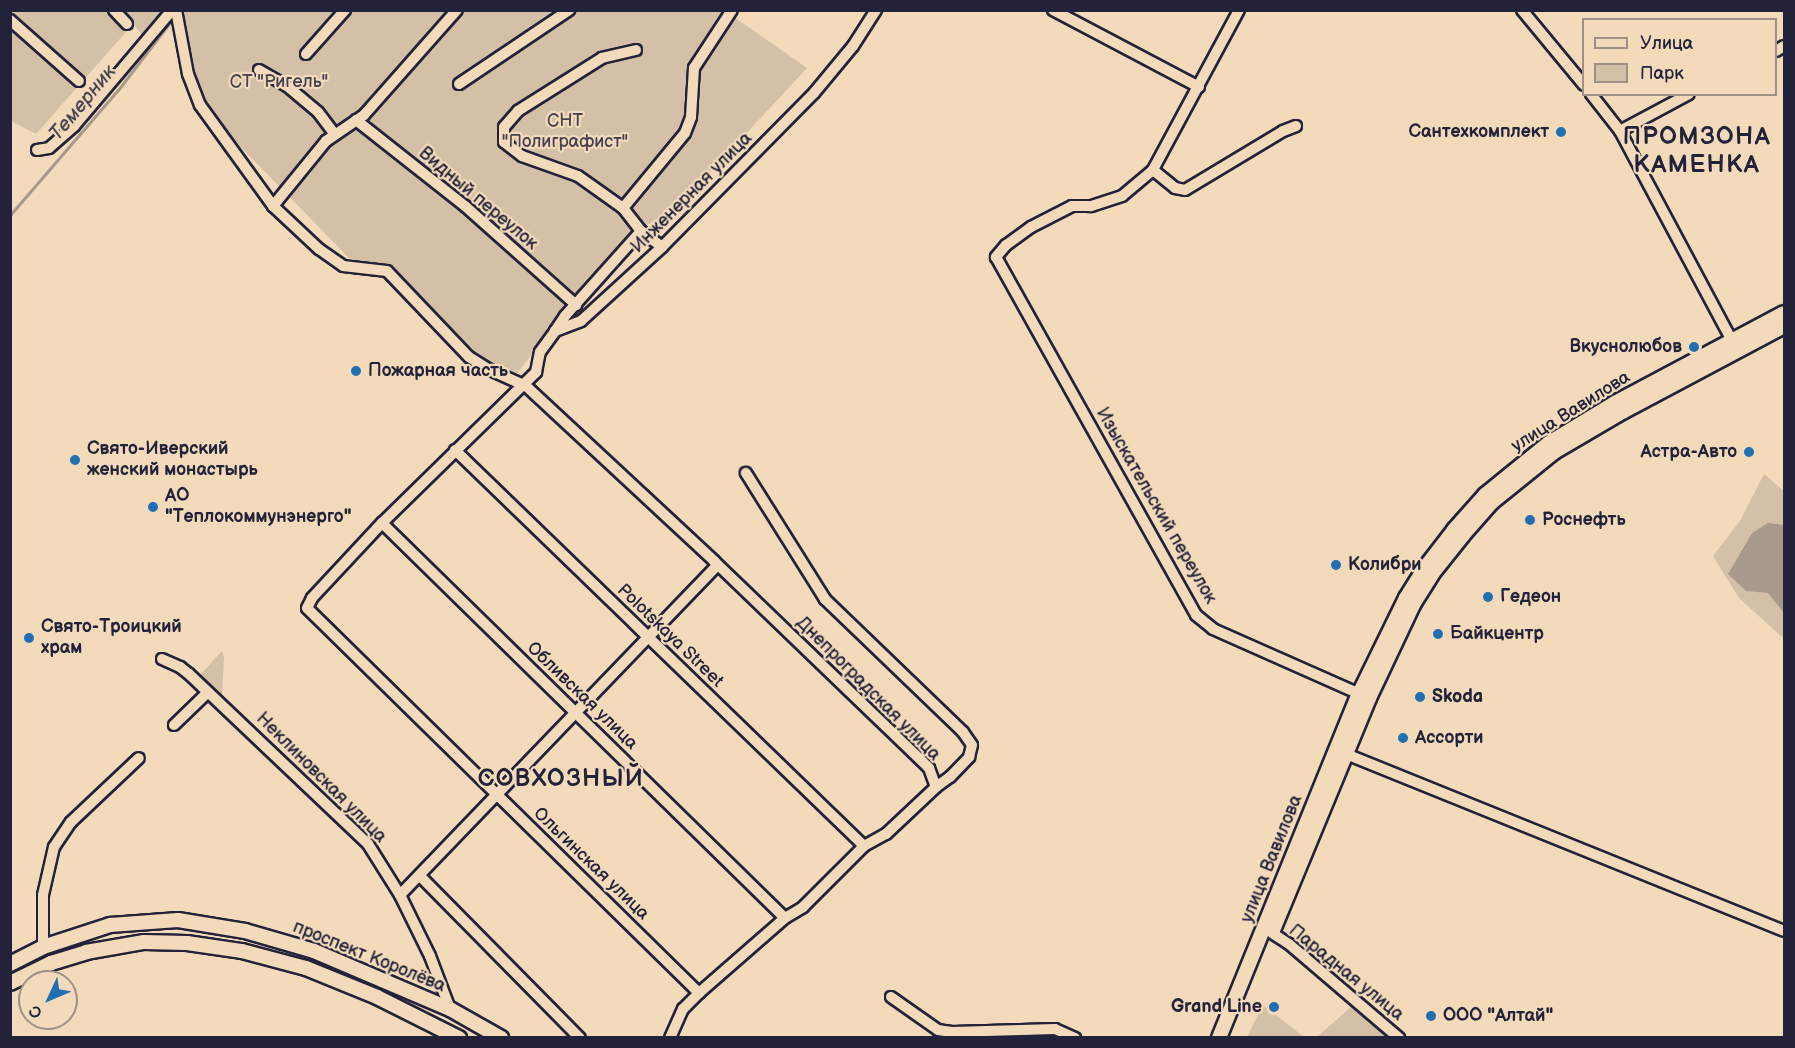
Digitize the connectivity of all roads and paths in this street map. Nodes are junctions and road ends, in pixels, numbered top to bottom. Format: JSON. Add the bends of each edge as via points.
{"nodes":[{"id":1,"x":114,"y":10,"type":"edge"},
{"id":2,"x":174,"y":10,"type":"edge"},
{"id":3,"x":345,"y":10,"type":"edge"},
{"id":4,"x":457,"y":10,"type":"edge"},
{"id":5,"x":547,"y":10,"type":"edge"},
{"id":6,"x":569,"y":10,"type":"edge"},
{"id":7,"x":732,"y":10,"type":"edge"},
{"id":8,"x":876,"y":10,"type":"edge"},
{"id":9,"x":1053,"y":10,"type":"edge"},
{"id":10,"x":1239,"y":10,"type":"edge"},
{"id":11,"x":1522,"y":10,"type":"edge"},
{"id":12,"x":556,"y":19,"type":"junction"},
{"id":13,"x":10,"y":20,"type":"edge"},
{"id":14,"x":127,"y":24,"type":"dead end"},
{"id":15,"x":636,"y":50,"type":"dead end"},
{"id":16,"x":306,"y":54,"type":"dead end"},
{"id":17,"x":259,"y":70,"type":"dead end"},
{"id":18,"x":79,"y":81,"type":"dead end"},
{"id":19,"x":1582,"y":83,"type":"edge"},
{"id":20,"x":459,"y":84,"type":"dead end"},
{"id":21,"x":1199,"y":87,"type":"junction"},
{"id":22,"x":1593,"y":96,"type":"edge"},
{"id":23,"x":1685,"y":96,"type":"edge"},
{"id":24,"x":356,"y":120,"type":"junction"},
{"id":25,"x":1296,"y":126,"type":"dead end"},
{"id":26,"x":1620,"y":131,"type":"junction"},
{"id":27,"x":334,"y":133,"type":"junction"},
{"id":28,"x":37,"y":150,"type":"dead end"},
{"id":29,"x":1153,"y":170,"type":"junction"},
{"id":30,"x":273,"y":206,"type":"junction"},
{"id":31,"x":623,"y":207,"type":"junction"},
{"id":32,"x":640,"y":231,"type":"junction"},
{"id":33,"x":662,"y":248,"type":"junction"},
{"id":34,"x":576,"y":305,"type":"junction"},
{"id":35,"x":1785,"y":313,"type":"edge"},
{"id":36,"x":1785,"y":326,"type":"edge"},
{"id":37,"x":555,"y":331,"type":"junction"},
{"id":38,"x":1735,"y":347,"type":"junction"},
{"id":39,"x":524,"y":385,"type":"junction"},
{"id":40,"x":454,"y":450,"type":"junction"},
{"id":41,"x":746,"y":473,"type":"dead end"},
{"id":42,"x":382,"y":523,"type":"junction"},
{"id":43,"x":718,"y":565,"type":"junction"},
{"id":44,"x":648,"y":638,"type":"junction"},
{"id":45,"x":162,"y":659,"type":"dead end"},
{"id":46,"x":208,"y":692,"type":"junction"},
{"id":47,"x":1364,"y":696,"type":"junction"},
{"id":48,"x":576,"y":713,"type":"junction"},
{"id":49,"x":174,"y":724,"type":"dead end"},
{"id":50,"x":1346,"y":754,"type":"junction"},
{"id":51,"x":139,"y":758,"type":"dead end"},
{"id":52,"x":936,"y":786,"type":"junction"},
{"id":53,"x":497,"y":795,"type":"junction"},
{"id":54,"x":864,"y":846,"type":"junction"},
{"id":55,"x":420,"y":876,"type":"junction"},
{"id":56,"x":400,"y":896,"type":"junction"},
{"id":57,"x":785,"y":918,"type":"junction"},
{"id":58,"x":1785,"y":932,"type":"edge"},
{"id":59,"x":1272,"y":933,"type":"junction"},
{"id":60,"x":43,"y":947,"type":"junction"},
{"id":61,"x":10,"y":964,"type":"edge"},
{"id":62,"x":10,"y":983,"type":"edge"},
{"id":63,"x":699,"y":993,"type":"junction"},
{"id":64,"x":891,"y":997,"type":"dead end"},
{"id":65,"x":450,"y":1009,"type":"junction"},
{"id":66,"x":459,"y":1038,"type":"edge"},
{"id":67,"x":501,"y":1038,"type":"edge"},
{"id":68,"x":580,"y":1038,"type":"edge"},
{"id":69,"x":670,"y":1038,"type":"edge"},
{"id":70,"x":1075,"y":1038,"type":"edge"},
{"id":71,"x":1219,"y":1038,"type":"edge"},
{"id":72,"x":1229,"y":1038,"type":"edge"},
{"id":73,"x":1399,"y":1038,"type":"edge"}],
"edges":[{"from":1,"to":14,"type":"street"},
{"from":2,"to":28,"type":"street","via":[[74,126],[48,148]]},
{"from":2,"to":30,"type":"street","name":"Днепроградская улица","via":[[188,74],[200,105]]},
{"from":3,"to":16,"type":"street"},
{"from":4,"to":24,"type":"street"},
{"from":5,"to":12,"type":"street"},
{"from":6,"to":12,"type":"street"},
{"from":7,"to":31,"type":"street","via":[[694,68],[691,117],[685,133]]},
{"from":8,"to":33,"type":"street","name":"Инженерная улица","via":[[854,46],[814,93]]},
{"from":9,"to":21,"type":"street"},
{"from":10,"to":21,"type":"street"},
{"from":11,"to":19,"type":"street"},
{"from":12,"to":20,"type":"street"},
{"from":13,"to":18,"type":"street"},
{"from":15,"to":31,"type":"street","via":[[602,58],[518,111],[504,127],[504,141],[522,156],[578,176]]},
{"from":17,"to":27,"type":"street","via":[[310,105]]},
{"from":21,"to":29,"type":"street"},
{"from":22,"to":26,"type":"street"},
{"from":23,"to":26,"type":"street"},
{"from":24,"to":27,"type":"street"},
{"from":24,"to":34,"type":"street","name":"Видный переулок","via":[[465,206]]},
{"from":25,"to":29,"type":"street","via":[[1185,190],[1175,188]]},
{"from":26,"to":38,"type":"street"},
{"from":27,"to":30,"type":"street"},
{"from":29,"to":47,"type":"street","name":"Изыскательский переулок","via":[[1122,196],[1091,206],[1072,206],[1031,227],[996,257],[1196,615],[1213,629]]},
{"from":30,"to":39,"type":"street","name":"Днепроградская улица","via":[[343,266],[387,271],[469,357]]},
{"from":31,"to":32,"type":"street"},
{"from":32,"to":33,"type":"street"},
{"from":32,"to":34,"type":"street"},
{"from":33,"to":37,"type":"street","name":"Инженерная улица","via":[[581,321]]},
{"from":34,"to":37,"type":"street"},
{"from":35,"to":38,"type":"main road","name":"улица Вавилова"},
{"from":36,"to":38,"type":"main road","name":"улица Вавилова"},
{"from":37,"to":39,"type":"street","via":[[540,352],[536,372]]},
{"from":38,"to":47,"type":"main road","name":"улица Вавилова","via":[[1580,423],[1515,468],[1485,495],[1424,569],[1394,621]]},
{"from":39,"to":40,"type":"street"},
{"from":39,"to":43,"type":"street","name":"Днепроградская улица"},
{"from":40,"to":42,"type":"street"},
{"from":40,"to":44,"type":"street","name":"Polotskaya Street"},
{"from":41,"to":52,"type":"street","name":"Днепроградская улица","via":[[825,599],[972,745],[969,757]]},
{"from":42,"to":48,"type":"street","name":"Обливская улица"},
{"from":42,"to":53,"type":"street","name":"Ольгинская улица","via":[[307,608]]},
{"from":43,"to":44,"type":"street"},
{"from":43,"to":52,"type":"street","name":"Днепроградская улица","via":[[929,768]]},
{"from":44,"to":48,"type":"street"},
{"from":44,"to":54,"type":"street","name":"Polotskaya Street"},
{"from":45,"to":46,"type":"street","name":"Неклиновская улица","via":[[180,667]]},
{"from":46,"to":49,"type":"street"},
{"from":46,"to":56,"type":"street","name":"Неклиновская улица","via":[[368,844]]},
{"from":47,"to":50,"type":"main road","name":"улица Вавилова"},
{"from":47,"to":71,"type":"main road","name":"улица Вавилова"},
{"from":48,"to":53,"type":"street"},
{"from":48,"to":57,"type":"street","name":"Обливская улица"},
{"from":50,"to":58,"type":"street"},
{"from":50,"to":59,"type":"main road","name":"улица Вавилова"},
{"from":51,"to":60,"type":"street","via":[[71,822],[54,848],[43,895]]},
{"from":52,"to":54,"type":"street","via":[[886,834]]},
{"from":53,"to":55,"type":"street"},
{"from":53,"to":63,"type":"street","name":"Ольгинская улица"},
{"from":54,"to":57,"type":"street","via":[[803,907]]},
{"from":55,"to":56,"type":"street"},
{"from":55,"to":68,"type":"street"},
{"from":56,"to":65,"type":"street","name":"Неклиновская улица","via":[[430,956]]},
{"from":57,"to":63,"type":"street"},
{"from":59,"to":72,"type":"main road","name":"улица Вавилова"},
{"from":59,"to":73,"type":"street","name":"Парадная улица"},
{"from":60,"to":61,"type":"main road","name":"проспект Королёва"},
{"from":60,"to":65,"type":"main road","name":"проспект Королёва","via":[[110,925],[178,920],[245,932],[314,951]]},
{"from":62,"to":66,"type":"main road","name":"проспект Королёва","via":[[51,963],[86,952],[144,942],[187,944],[242,951],[306,969],[377,997]]},
{"from":63,"to":69,"type":"street","via":[[684,1009]]},
{"from":64,"to":70,"type":"street","via":[[938,1030],[1055,1029]]},
{"from":65,"to":67,"type":"main road","name":"проспект Королёва"}]}
